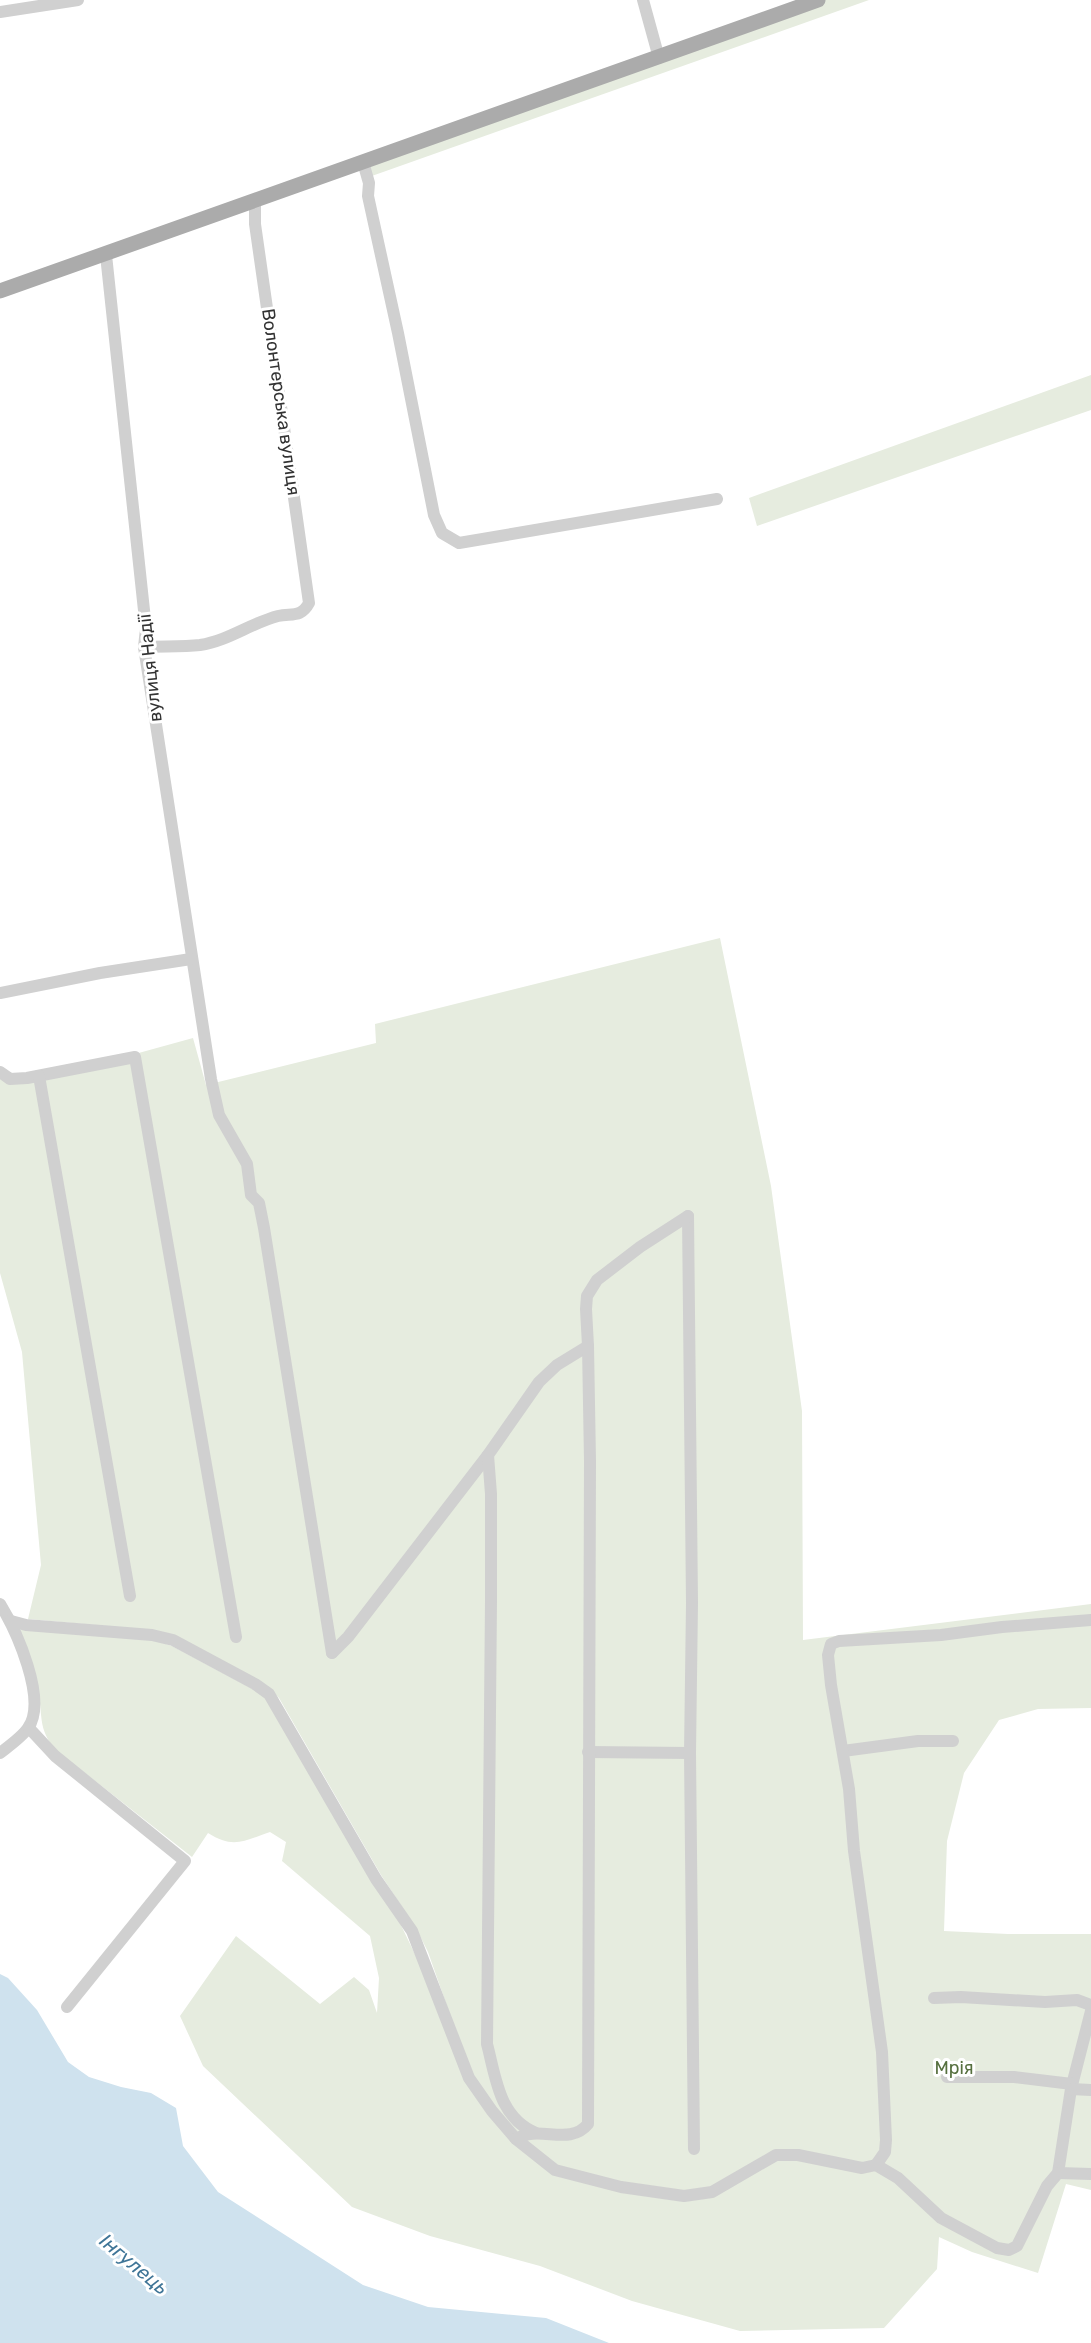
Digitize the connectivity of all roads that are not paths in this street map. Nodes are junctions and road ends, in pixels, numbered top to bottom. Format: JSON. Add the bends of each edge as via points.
{"nodes":[{"id":1,"x":78,"y":0,"type":"edge"},
{"id":2,"x":643,"y":0,"type":"edge"},
{"id":3,"x":818,"y":0,"type":"edge"},
{"id":4,"x":0,"y":12,"type":"edge"},
{"id":5,"x":659,"y":58,"type":"junction"},
{"id":6,"x":363,"y":162,"type":"junction"},
{"id":7,"x":255,"y":201,"type":"junction"},
{"id":8,"x":106,"y":255,"type":"junction"},
{"id":9,"x":0,"y":291,"type":"edge"},
{"id":10,"x":717,"y":499,"type":"dead end"},
{"id":11,"x":144,"y":647,"type":"junction"},
{"id":12,"x":191,"y":959,"type":"junction"},
{"id":13,"x":0,"y":993,"type":"edge"},
{"id":14,"x":0,"y":1072,"type":"edge"},
{"id":15,"x":39,"y":1076,"type":"junction"},
{"id":16,"x":588,"y":1346,"type":"junction"},
{"id":17,"x":488,"y":1455,"type":"junction"},
{"id":18,"x":130,"y":1596,"type":"dead end"},
{"id":19,"x":0,"y":1604,"type":"edge"},
{"id":20,"x":1091,"y":1620,"type":"edge"},
{"id":21,"x":11,"y":1621,"type":"junction"},
{"id":22,"x":236,"y":1637,"type":"dead end"},
{"id":23,"x":29,"y":1728,"type":"junction"},
{"id":24,"x":953,"y":1741,"type":"dead end"},
{"id":25,"x":843,"y":1751,"type":"junction"},
{"id":26,"x":588,"y":1752,"type":"junction"},
{"id":27,"x":0,"y":1753,"type":"edge"},
{"id":28,"x":690,"y":1753,"type":"junction"},
{"id":29,"x":934,"y":1998,"type":"dead end"},
{"id":30,"x":1091,"y":2005,"type":"edge"},
{"id":31,"x":67,"y":2007,"type":"dead end"},
{"id":32,"x":1091,"y":2011,"type":"edge"},
{"id":33,"x":947,"y":2077,"type":"dead end"},
{"id":34,"x":1071,"y":2087,"type":"junction"},
{"id":35,"x":1091,"y":2090,"type":"edge"},
{"id":36,"x":537,"y":2133,"type":"junction"},
{"id":37,"x":516,"y":2139,"type":"junction"},
{"id":38,"x":694,"y":2149,"type":"dead end"},
{"id":39,"x":876,"y":2165,"type":"junction"},
{"id":40,"x":1058,"y":2173,"type":"junction"},
{"id":41,"x":1091,"y":2174,"type":"edge"}],
"edges":[{"from":1,"to":4,"type":"street"},
{"from":2,"to":5,"type":"street"},
{"from":3,"to":5,"type":"main road"},
{"from":5,"to":6,"type":"main road"},
{"from":6,"to":7,"type":"main road"},
{"from":6,"to":10,"type":"street","via":[[434,515],[442,533],[459,543]]},
{"from":7,"to":8,"type":"main road"},
{"from":7,"to":11,"type":"street","name":"Волонтерська вулиця","via":[[255,224],[309,603],[298,614],[262,621],[227,638],[200,645]]},
{"from":8,"to":9,"type":"main road"},
{"from":8,"to":11,"type":"street","name":"вулиця Надії","via":[[146,629]]},
{"from":11,"to":12,"type":"street","name":"вулиця Надії"},
{"from":12,"to":13,"type":"street"},
{"from":12,"to":17,"type":"street","name":"вулиця Надії","via":[[219,1115],[247,1164],[251,1195],[259,1203],[332,1653]]},
{"from":14,"to":15,"type":"street","via":[[10,1079]]},
{"from":15,"to":18,"type":"street"},
{"from":15,"to":22,"type":"street","via":[[135,1058]]},
{"from":16,"to":17,"type":"street","via":[[557,1365],[539,1382]]},
{"from":16,"to":26,"type":"street"},
{"from":16,"to":28,"type":"street","via":[[587,1296],[597,1280],[688,1216]]},
{"from":17,"to":36,"type":"street","via":[[491,1613],[487,2044],[501,2099],[524,2128]]},
{"from":19,"to":21,"type":"street"},
{"from":20,"to":25,"type":"street","via":[[831,1644],[831,1685]]},
{"from":21,"to":23,"type":"street","via":[[32,1688],[34,1709]]},
{"from":21,"to":37,"type":"street","via":[[173,1640],[269,1694],[376,1879],[412,1931],[470,2078]]},
{"from":23,"to":27,"type":"street"},
{"from":23,"to":31,"type":"street","via":[[55,1756],[185,1861]]},
{"from":24,"to":25,"type":"street","via":[[918,1741]]},
{"from":25,"to":39,"type":"street","via":[[882,2052],[886,2140],[885,2152]]},
{"from":26,"to":28,"type":"street"},
{"from":26,"to":36,"type":"street","via":[[588,2124],[570,2136]]},
{"from":28,"to":38,"type":"street"},
{"from":29,"to":30,"type":"street","via":[[1077,2000]]},
{"from":32,"to":34,"type":"street"},
{"from":33,"to":34,"type":"street","via":[[1014,2077]]},
{"from":34,"to":35,"type":"street"},
{"from":34,"to":40,"type":"street"},
{"from":36,"to":37,"type":"street"},
{"from":37,"to":39,"type":"street","via":[[555,2170],[621,2187],[684,2196],[711,2192],[776,2155],[798,2155],[862,2168]]},
{"from":39,"to":40,"type":"street","via":[[898,2178],[941,2218],[997,2248],[1009,2250],[1017,2246],[1047,2186]]},
{"from":40,"to":41,"type":"street"}]}
